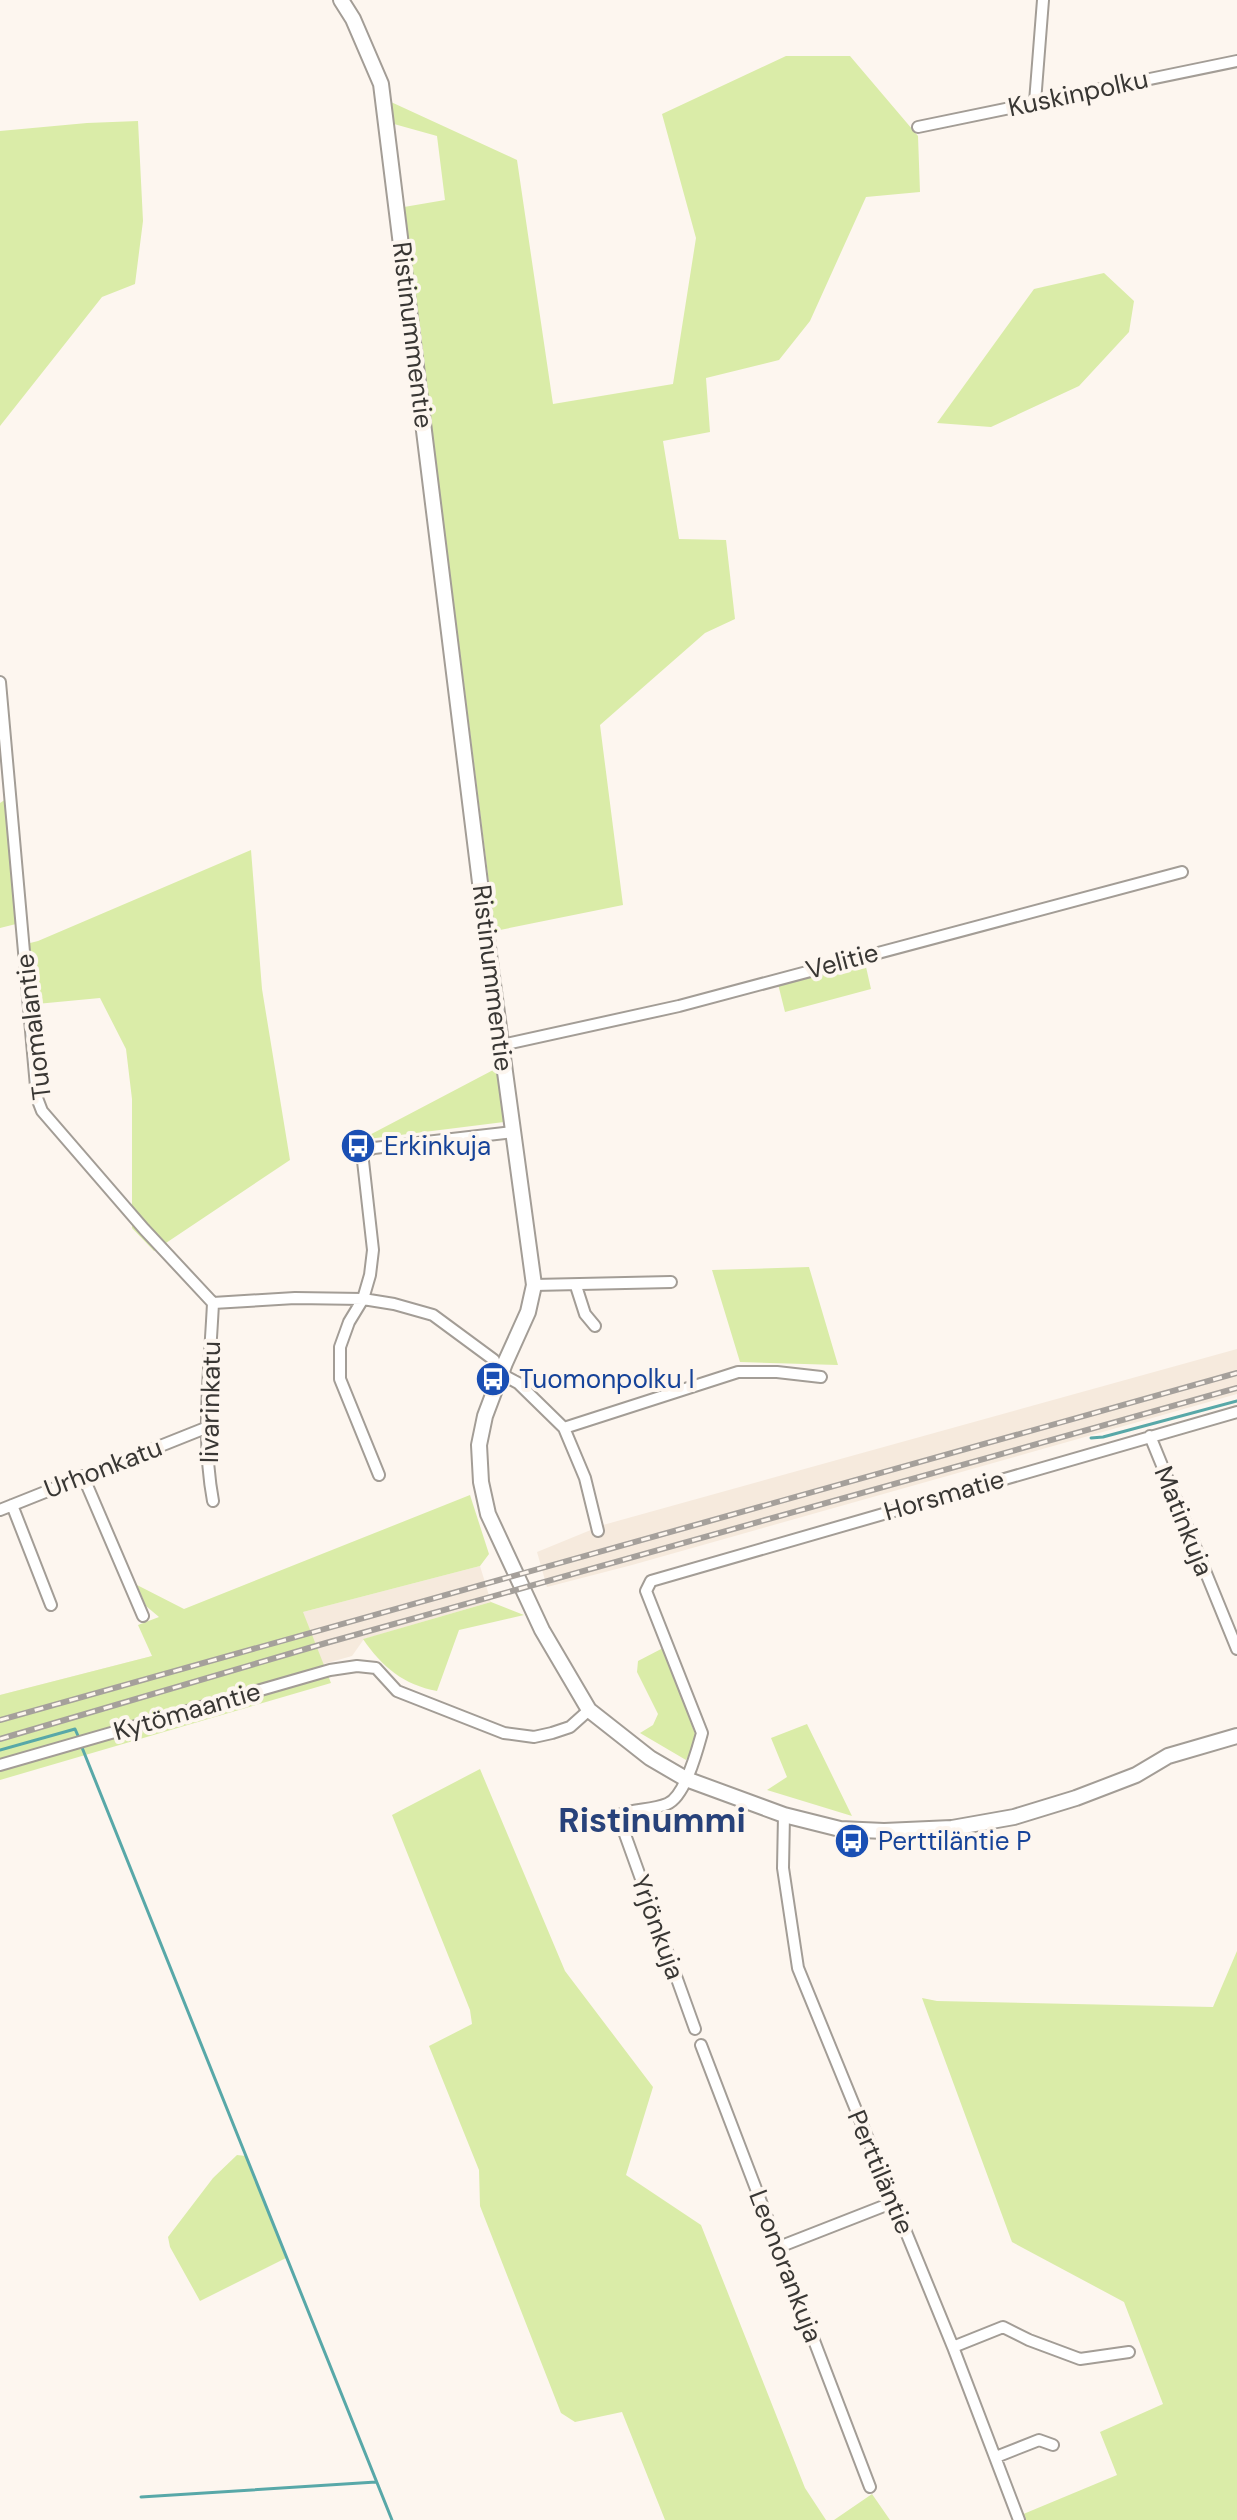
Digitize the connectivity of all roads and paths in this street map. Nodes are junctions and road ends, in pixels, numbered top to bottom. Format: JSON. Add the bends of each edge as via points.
{"nodes":[{"id":1,"x":341,"y":0,"type":"edge"},
{"id":2,"x":1043,"y":0,"type":"edge"},
{"id":3,"x":1237,"y":61,"type":"edge"},
{"id":4,"x":1035,"y":102,"type":"junction"},
{"id":5,"x":918,"y":127,"type":"dead end"},
{"id":6,"x":0,"y":682,"type":"edge"},
{"id":7,"x":1182,"y":872,"type":"dead end"},
{"id":8,"x":502,"y":1045,"type":"junction"},
{"id":9,"x":513,"y":1132,"type":"junction"},
{"id":10,"x":671,"y":1282,"type":"dead end"},
{"id":11,"x":534,"y":1285,"type":"junction"},
{"id":12,"x":576,"y":1286,"type":"junction"},
{"id":13,"x":363,"y":1299,"type":"junction"},
{"id":14,"x":213,"y":1303,"type":"junction"},
{"id":15,"x":595,"y":1326,"type":"dead end"},
{"id":16,"x":494,"y":1360,"type":"dead end"},
{"id":17,"x":501,"y":1374,"type":"junction"},
{"id":18,"x":821,"y":1377,"type":"dead end"},
{"id":19,"x":1237,"y":1412,"type":"edge"},
{"id":20,"x":208,"y":1427,"type":"junction"},
{"id":21,"x":564,"y":1428,"type":"junction"},
{"id":22,"x":1150,"y":1436,"type":"junction"},
{"id":23,"x":379,"y":1475,"type":"dead end"},
{"id":24,"x":83,"y":1476,"type":"junction"},
{"id":25,"x":213,"y":1501,"type":"dead end"},
{"id":26,"x":12,"y":1505,"type":"junction"},
{"id":27,"x":0,"y":1510,"type":"edge"},
{"id":28,"x":598,"y":1531,"type":"dead end"},
{"id":29,"x":51,"y":1605,"type":"dead end"},
{"id":30,"x":143,"y":1616,"type":"dead end"},
{"id":31,"x":1237,"y":1649,"type":"edge"},
{"id":32,"x":589,"y":1710,"type":"junction"},
{"id":33,"x":1237,"y":1736,"type":"edge"},
{"id":34,"x":0,"y":1765,"type":"edge"},
{"id":35,"x":686,"y":1779,"type":"junction"},
{"id":36,"x":784,"y":1815,"type":"junction"},
{"id":37,"x":695,"y":2029,"type":"dead end"},
{"id":38,"x":701,"y":2045,"type":"dead end"},
{"id":39,"x":894,"y":2202,"type":"junction"},
{"id":40,"x":779,"y":2247,"type":"junction"},
{"id":41,"x":953,"y":2347,"type":"junction"},
{"id":42,"x":1129,"y":2352,"type":"dead end"},
{"id":43,"x":1053,"y":2445,"type":"dead end"},
{"id":44,"x":996,"y":2457,"type":"junction"},
{"id":45,"x":870,"y":2487,"type":"dead end"},
{"id":46,"x":1019,"y":2520,"type":"edge"}],
"edges":[{"from":1,"to":8,"type":"street","name":"Ristinummentie","via":[[381,84]]},
{"from":2,"to":4,"type":"street"},
{"from":3,"to":4,"type":"street","name":"Kuskinpolku"},
{"from":4,"to":5,"type":"street","name":"Kuskinpolku"},
{"from":6,"to":14,"type":"street","name":"Tuomalantie","via":[[37,1098],[42,1111]]},
{"from":7,"to":8,"type":"street","name":"Velitie","via":[[679,1006]]},
{"from":8,"to":9,"type":"street","name":"Ristinummentie"},
{"from":9,"to":11,"type":"street","name":"Ristinummentie"},
{"from":9,"to":13,"type":"street","via":[[362,1152],[373,1250]]},
{"from":10,"to":12,"type":"street"},
{"from":11,"to":12,"type":"street"},
{"from":11,"to":17,"type":"street","name":"Ristinummentie"},
{"from":12,"to":15,"type":"street"},
{"from":13,"to":14,"type":"street"},
{"from":13,"to":16,"type":"street","via":[[433,1315]]},
{"from":13,"to":23,"type":"street","via":[[340,1347],[340,1379]]},
{"from":14,"to":20,"type":"street","name":"Iivarinkatu"},
{"from":17,"to":21,"type":"street","via":[[518,1383]]},
{"from":17,"to":32,"type":"street","name":"Ristinummentie","via":[[479,1445],[488,1514],[542,1630]]},
{"from":18,"to":21,"type":"street","via":[[738,1372]]},
{"from":19,"to":22,"type":"street","name":"Horsmatie"},
{"from":20,"to":24,"type":"street","name":"Urhonkatu"},
{"from":20,"to":25,"type":"street","name":"Iivarinkatu"},
{"from":21,"to":28,"type":"street","via":[[585,1478]]},
{"from":22,"to":31,"type":"street","name":"Matinkuja"},
{"from":22,"to":35,"type":"street","name":"Horsmatie","via":[[651,1581],[646,1591],[702,1733]]},
{"from":24,"to":26,"type":"street","name":"Urhonkatu"},
{"from":24,"to":30,"type":"street"},
{"from":26,"to":27,"type":"street","name":"Urhonkatu"},
{"from":26,"to":29,"type":"street"},
{"from":32,"to":34,"type":"street","name":"Kytömaantie","via":[[570,1727],[552,1733],[504,1733],[397,1691],[376,1668],[357,1666]]},
{"from":32,"to":35,"type":"street","name":"Ristinummentie"},
{"from":33,"to":36,"type":"street","name":"Ristinummentie","via":[[1168,1756],[1076,1798],[999,1820],[884,1831],[840,1829]]},
{"from":35,"to":36,"type":"street","name":"Ristinummentie"},
{"from":35,"to":37,"type":"street","name":"Yrjönkuja","via":[[671,1803],[618,1815]]},
{"from":36,"to":39,"type":"street","name":"Perttiläntie","via":[[783,1868],[798,1968]]},
{"from":38,"to":40,"type":"street","name":"Leonorankuja"},
{"from":39,"to":40,"type":"street"},
{"from":39,"to":41,"type":"street","name":"Perttiläntie"},
{"from":40,"to":45,"type":"street","name":"Leonorankuja"},
{"from":41,"to":42,"type":"street","via":[[1003,2327],[1080,2359]]},
{"from":41,"to":44,"type":"street","name":"Perttiläntie"},
{"from":43,"to":44,"type":"street","via":[[1039,2440]]},
{"from":44,"to":46,"type":"street","name":"Perttiläntie"}]}
